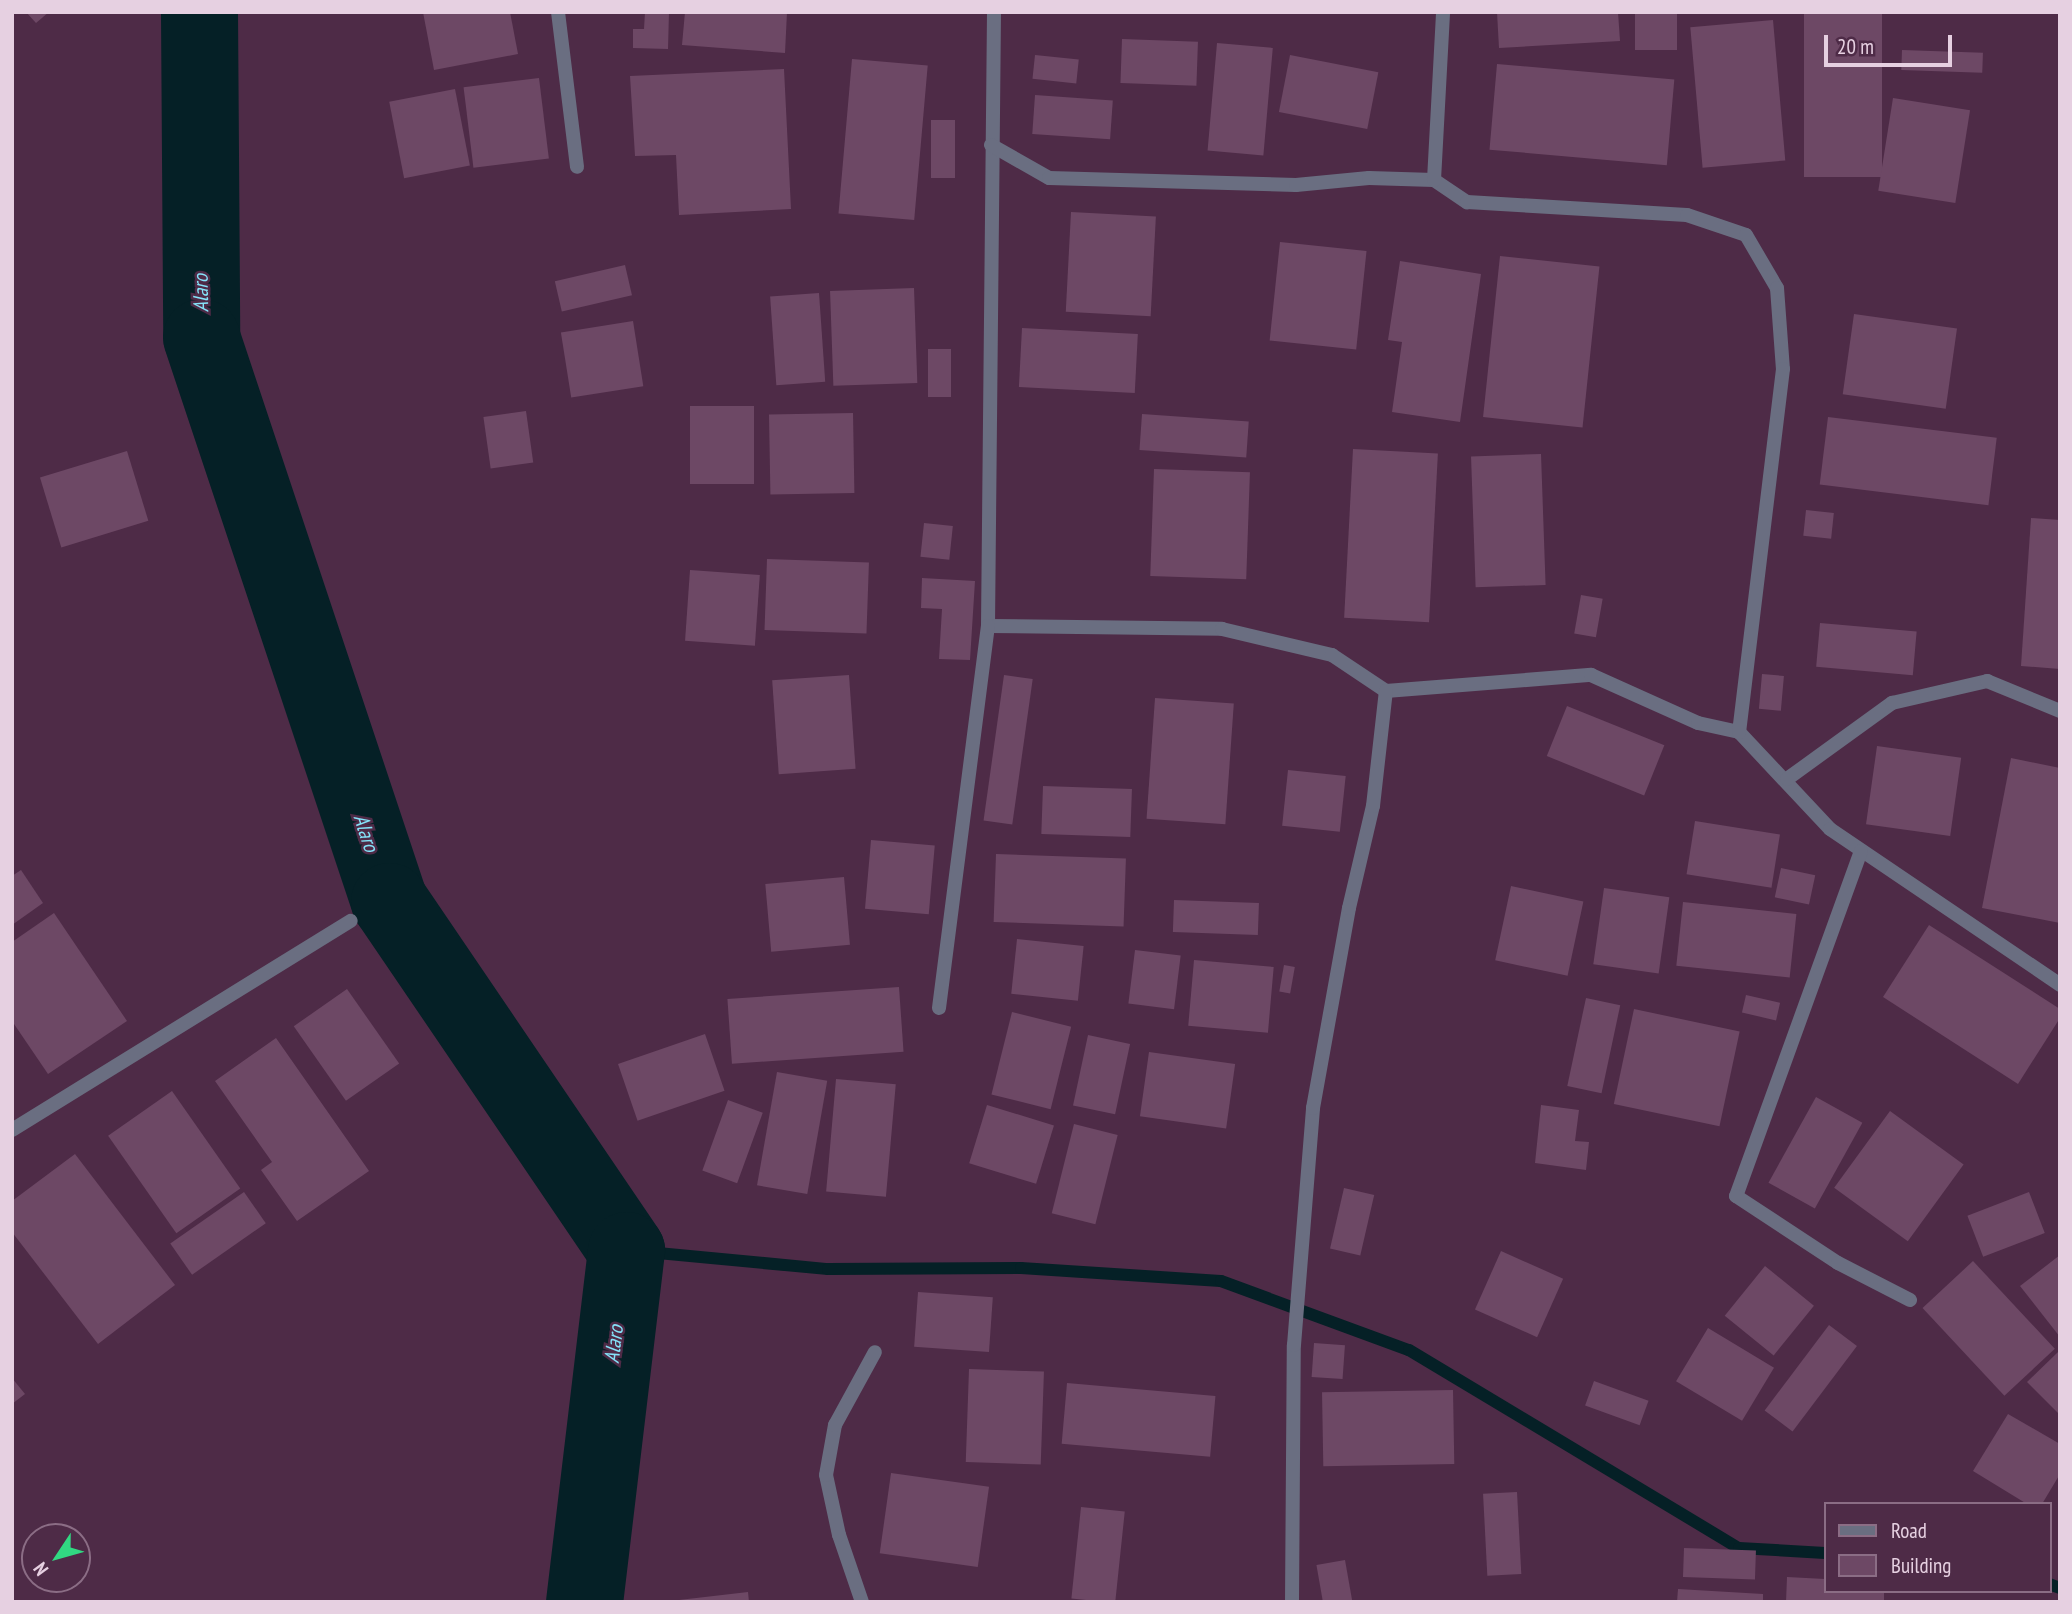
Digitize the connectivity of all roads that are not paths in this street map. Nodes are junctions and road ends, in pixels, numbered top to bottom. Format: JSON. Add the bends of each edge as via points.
{"nodes":[{"id":1,"x":558,"y":12,"type":"edge"},
{"id":2,"x":994,"y":12,"type":"edge"},
{"id":3,"x":1443,"y":12,"type":"edge"},
{"id":4,"x":991,"y":145,"type":"junction"},
{"id":5,"x":578,"y":167,"type":"dead end"},
{"id":6,"x":1434,"y":180,"type":"junction"},
{"id":7,"x":988,"y":626,"type":"junction"},
{"id":8,"x":1386,"y":691,"type":"junction"},
{"id":9,"x":2060,"y":711,"type":"edge"},
{"id":10,"x":1739,"y":733,"type":"junction"},
{"id":11,"x":1787,"y":779,"type":"junction"},
{"id":12,"x":1861,"y":851,"type":"junction"},
{"id":13,"x":351,"y":921,"type":"dead end"},
{"id":14,"x":2060,"y":985,"type":"edge"},
{"id":15,"x":940,"y":1008,"type":"dead end"},
{"id":16,"x":12,"y":1130,"type":"edge"},
{"id":17,"x":1910,"y":1300,"type":"dead end"},
{"id":18,"x":875,"y":1352,"type":"dead end"},
{"id":19,"x":862,"y":1602,"type":"edge"},
{"id":20,"x":1292,"y":1602,"type":"edge"}],
"edges":[{"from":1,"to":5,"type":"street"},
{"from":2,"to":4,"type":"street"},
{"from":3,"to":6,"type":"street"},
{"from":4,"to":6,"type":"street","via":[[1049,178],[1296,185],[1369,177]]},
{"from":4,"to":7,"type":"street"},
{"from":6,"to":10,"type":"street","via":[[1466,202],[1687,215],[1746,235],[1777,288],[1783,369]]},
{"from":7,"to":8,"type":"street","via":[[1222,629],[1332,655]]},
{"from":7,"to":15,"type":"street"},
{"from":8,"to":10,"type":"street","via":[[1591,675],[1698,723]]},
{"from":8,"to":20,"type":"street","via":[[1373,806],[1349,908],[1313,1108],[1294,1345]]},
{"from":9,"to":11,"type":"street","via":[[1987,681],[1892,703]]},
{"from":10,"to":11,"type":"street"},
{"from":11,"to":12,"type":"street","via":[[1830,829]]},
{"from":12,"to":14,"type":"street"},
{"from":12,"to":17,"type":"street","via":[[1736,1196],[1838,1263]]},
{"from":13,"to":16,"type":"street"},
{"from":18,"to":19,"type":"street","via":[[835,1425],[826,1475],[839,1535]]}]}
